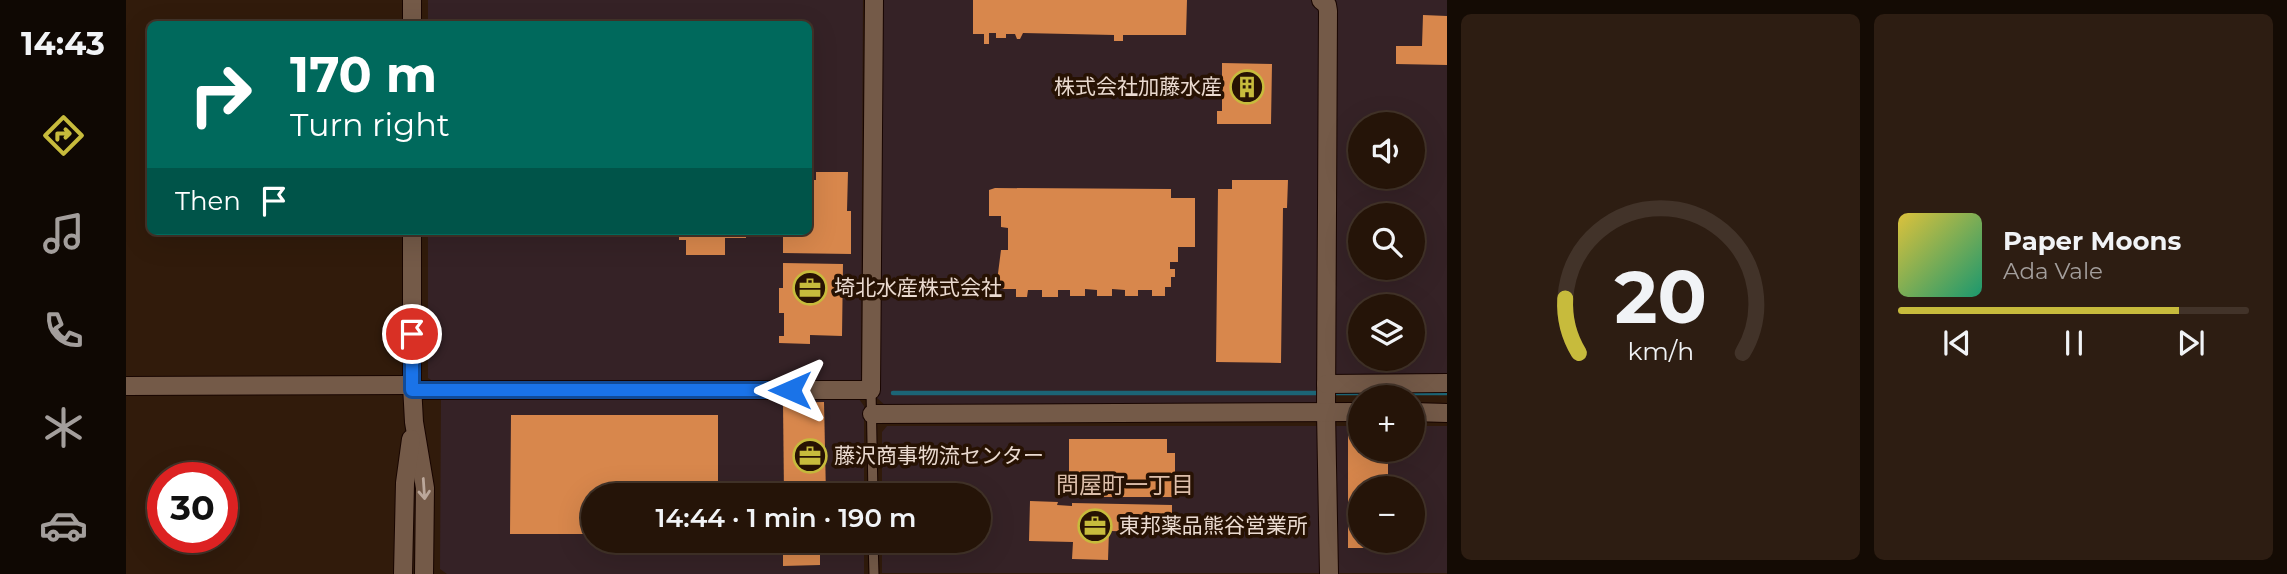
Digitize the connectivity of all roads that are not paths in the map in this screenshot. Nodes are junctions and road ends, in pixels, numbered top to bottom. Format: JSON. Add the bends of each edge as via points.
{"nodes":[{"id":1,"x":412,"y":0,"type":"edge"},
{"id":2,"x":874,"y":0,"type":"edge"},
{"id":3,"x":1321,"y":0,"type":"edge"},
{"id":4,"x":412,"y":21,"type":"edge"},
{"id":5,"x":412,"y":235,"type":"edge"},
{"id":6,"x":1447,"y":383,"type":"edge"},
{"id":7,"x":1326,"y":384,"type":"junction"},
{"id":8,"x":126,"y":386,"type":"edge"},
{"id":9,"x":412,"y":387,"type":"junction"},
{"id":10,"x":871,"y":390,"type":"junction"},
{"id":11,"x":1326,"y":412,"type":"junction"},
{"id":12,"x":1348,"y":412,"type":"edge"},
{"id":13,"x":1425,"y":412,"type":"edge"},
{"id":14,"x":1447,"y":413,"type":"edge"},
{"id":15,"x":872,"y":414,"type":"junction"},
{"id":16,"x":414,"y":422,"type":"junction"},
{"id":17,"x":873,"y":483,"type":"edge"},
{"id":18,"x":873,"y":553,"type":"edge"},
{"id":19,"x":403,"y":574,"type":"edge"},
{"id":20,"x":424,"y":574,"type":"edge"},
{"id":21,"x":874,"y":574,"type":"edge"},
{"id":22,"x":1329,"y":574,"type":"edge"}],
"edges":[{"from":1,"to":4,"type":"street"},
{"from":2,"to":10,"type":"street"},
{"from":3,"to":7,"type":"street","via":[[1328,12]]},
{"from":5,"to":9,"type":"street"},
{"from":6,"to":7,"type":"street"},
{"from":7,"to":11,"type":"street"},
{"from":8,"to":9,"type":"street"},
{"from":9,"to":10,"type":"street"},
{"from":9,"to":16,"type":"street"},
{"from":10,"to":15,"type":"lane"},
{"from":11,"to":12,"type":"street"},
{"from":11,"to":15,"type":"street"},
{"from":11,"to":22,"type":"street"},
{"from":13,"to":14,"type":"street"},
{"from":15,"to":17,"type":"lane"},
{"from":16,"to":19,"type":"street","via":[[405,483]]},
{"from":16,"to":20,"type":"street","one_way":true,"via":[[425,488]]},
{"from":18,"to":21,"type":"lane"}]}
